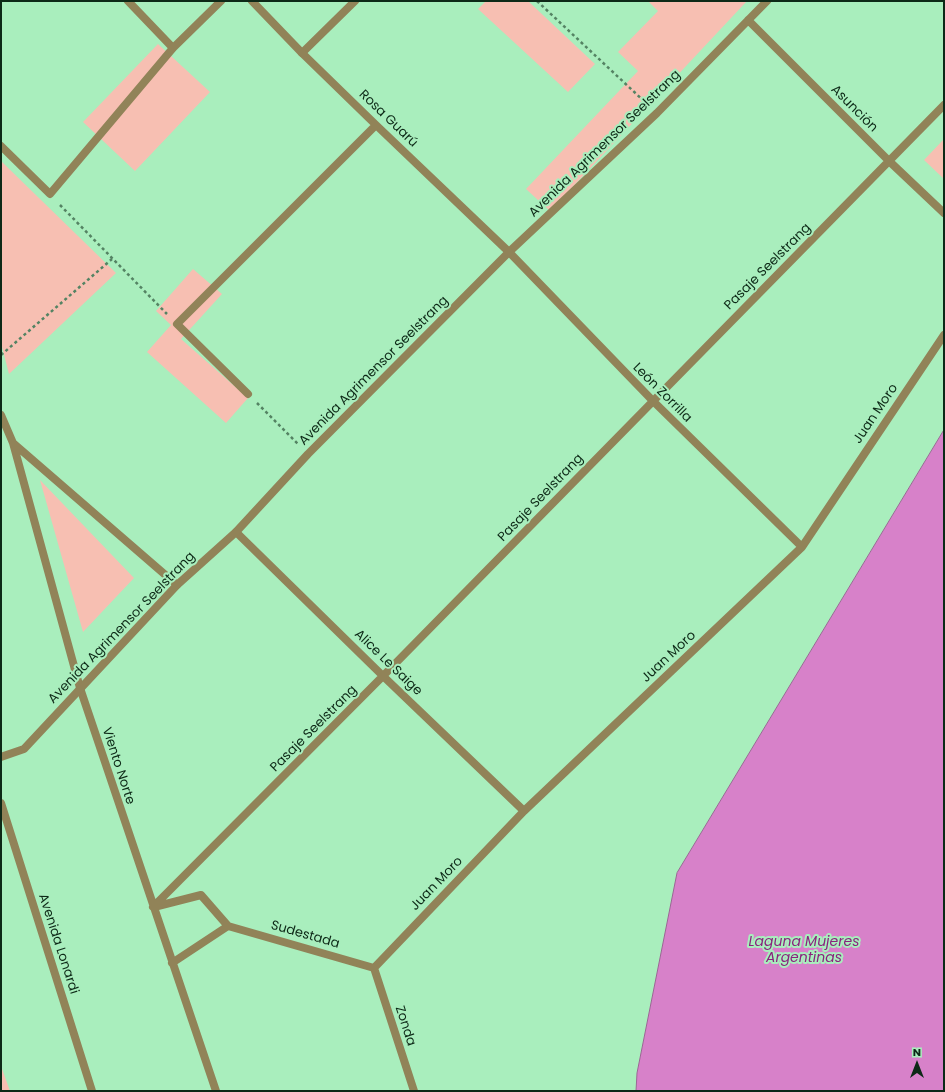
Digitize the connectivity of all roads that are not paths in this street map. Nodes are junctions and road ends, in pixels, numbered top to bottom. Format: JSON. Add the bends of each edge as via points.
{"nodes":[{"id":1,"x":128,"y":1,"type":"edge"},
{"id":2,"x":221,"y":1,"type":"edge"},
{"id":3,"x":252,"y":1,"type":"edge"},
{"id":4,"x":355,"y":1,"type":"edge"},
{"id":5,"x":767,"y":1,"type":"edge"},
{"id":6,"x":748,"y":20,"type":"junction"},
{"id":7,"x":173,"y":48,"type":"junction"},
{"id":8,"x":302,"y":53,"type":"junction"},
{"id":9,"x":944,"y":105,"type":"edge"},
{"id":10,"x":376,"y":125,"type":"junction"},
{"id":11,"x":1,"y":146,"type":"edge"},
{"id":12,"x":889,"y":161,"type":"junction"},
{"id":13,"x":944,"y":213,"type":"edge"},
{"id":14,"x":509,"y":252,"type":"junction"},
{"id":15,"x":944,"y":335,"type":"edge"},
{"id":16,"x":248,"y":394,"type":"road end"},
{"id":17,"x":653,"y":401,"type":"junction"},
{"id":18,"x":1,"y":415,"type":"edge"},
{"id":19,"x":13,"y":443,"type":"junction"},
{"id":20,"x":236,"y":532,"type":"junction"},
{"id":21,"x":802,"y":548,"type":"junction"},
{"id":22,"x":177,"y":585,"type":"junction"},
{"id":23,"x":384,"y":676,"type":"junction"},
{"id":24,"x":80,"y":688,"type":"junction"},
{"id":25,"x":1,"y":757,"type":"edge"},
{"id":26,"x":1,"y":804,"type":"edge"},
{"id":27,"x":524,"y":811,"type":"junction"},
{"id":28,"x":153,"y":907,"type":"junction"},
{"id":29,"x":228,"y":926,"type":"junction"},
{"id":30,"x":172,"y":963,"type":"junction"},
{"id":31,"x":374,"y":968,"type":"junction"},
{"id":32,"x":92,"y":1091,"type":"edge"},
{"id":33,"x":216,"y":1091,"type":"edge"},
{"id":34,"x":414,"y":1091,"type":"edge"}],
"edges":[{"from":1,"to":7,"type":"street"},
{"from":2,"to":7,"type":"street"},
{"from":3,"to":8,"type":"street","name":"Rosa Guarú"},
{"from":4,"to":8,"type":"street"},
{"from":5,"to":6,"type":"street","name":"Avenida Agrimensor Seelstrang"},
{"from":6,"to":12,"type":"street","name":"Asunción"},
{"from":6,"to":14,"type":"street","name":"Avenida Agrimensor Seelstrang","via":[[657,113]]},
{"from":7,"to":11,"type":"street","via":[[50,194]]},
{"from":8,"to":10,"type":"street","name":"Rosa Guarú"},
{"from":9,"to":12,"type":"street","name":"Pasaje Seelstrang"},
{"from":10,"to":14,"type":"street","name":"Rosa Guarú"},
{"from":10,"to":16,"type":"street","via":[[177,324]]},
{"from":12,"to":13,"type":"street","name":"Asunción"},
{"from":12,"to":17,"type":"street","name":"Pasaje Seelstrang"},
{"from":14,"to":17,"type":"street","name":"León Zorrilla"},
{"from":14,"to":20,"type":"street","name":"Avenida Agrimensor Seelstrang","via":[[308,454]]},
{"from":15,"to":21,"type":"street","name":"Juan Moro"},
{"from":17,"to":21,"type":"street","name":"León Zorrilla"},
{"from":17,"to":23,"type":"street","name":"Pasaje Seelstrang"},
{"from":18,"to":19,"type":"street","name":"Viento Norte"},
{"from":19,"to":22,"type":"street"},
{"from":19,"to":24,"type":"street","name":"Viento Norte"},
{"from":20,"to":22,"type":"street","name":"Avenida Agrimensor Seelstrang"},
{"from":20,"to":23,"type":"street","name":"Alice Le Saige"},
{"from":21,"to":27,"type":"street","name":"Juan Moro"},
{"from":22,"to":24,"type":"street","name":"Avenida Agrimensor Seelstrang"},
{"from":23,"to":27,"type":"street","name":"Alice Le Saige"},
{"from":23,"to":28,"type":"street","name":"Pasaje Seelstrang"},
{"from":24,"to":25,"type":"street","name":"Avenida Agrimensor Seelstrang","via":[[24,749]]},
{"from":24,"to":28,"type":"street","name":"Viento Norte"},
{"from":26,"to":32,"type":"street","name":"Avenida Lonardi"},
{"from":27,"to":31,"type":"street","name":"Juan Moro"},
{"from":28,"to":29,"type":"street","via":[[201,895]]},
{"from":28,"to":30,"type":"street","name":"Viento Norte"},
{"from":29,"to":30,"type":"street"},
{"from":29,"to":31,"type":"street","name":"Sudestada"},
{"from":30,"to":33,"type":"street","name":"Viento Norte"},
{"from":31,"to":34,"type":"street","name":"Zonda"}]}
